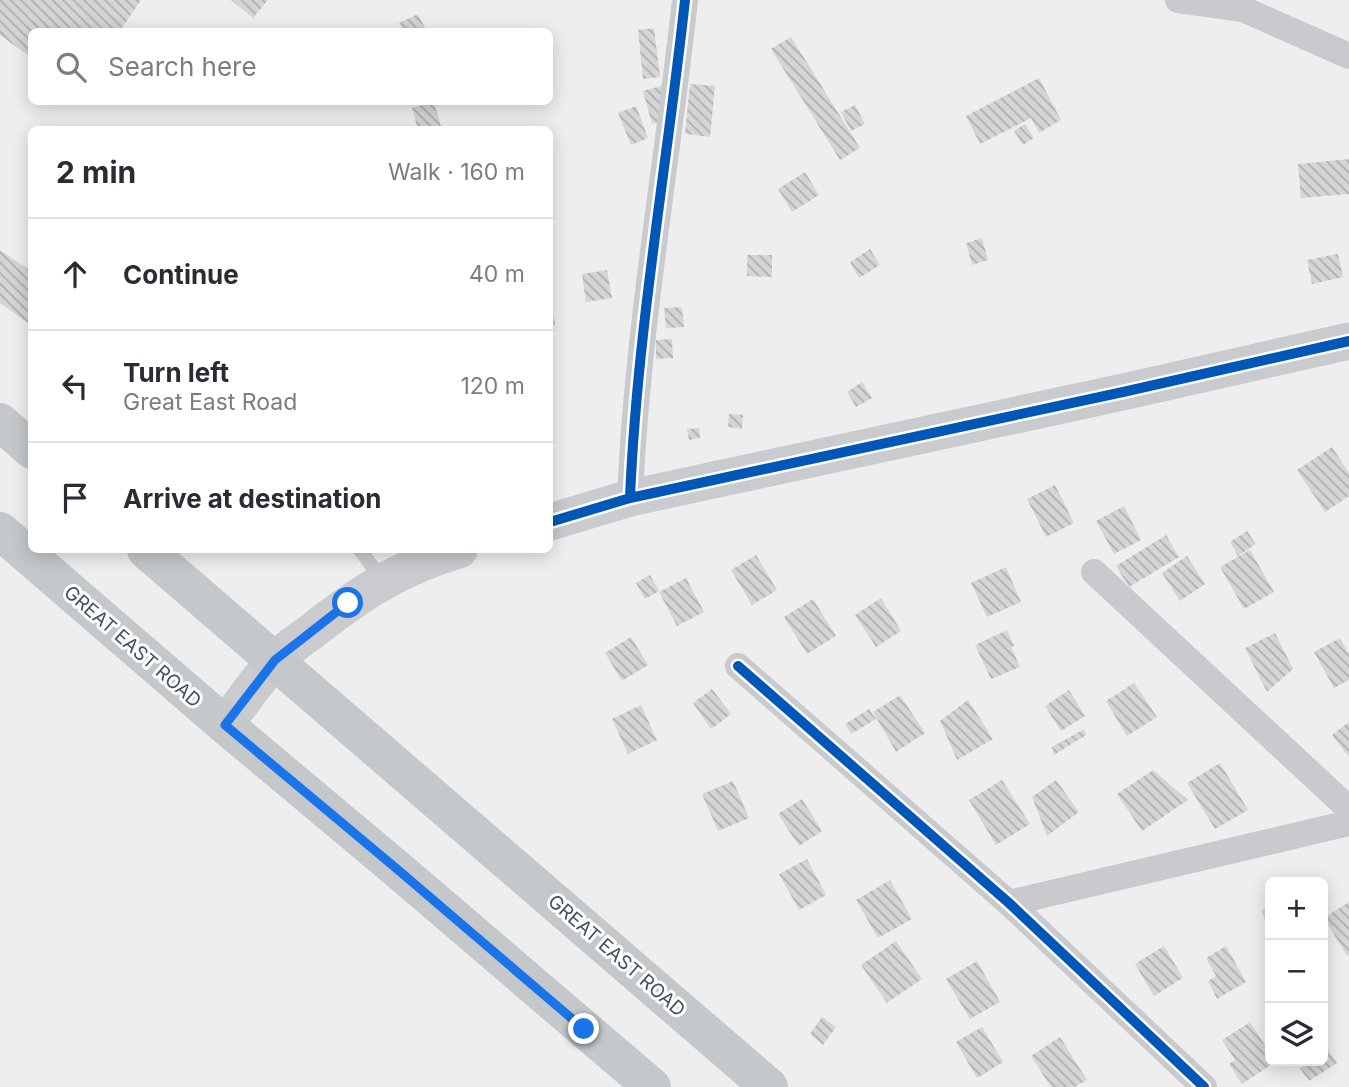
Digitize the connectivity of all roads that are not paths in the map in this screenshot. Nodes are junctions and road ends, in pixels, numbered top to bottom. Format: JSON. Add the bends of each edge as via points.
{"nodes":[{"id":1,"x":685,"y":0,"type":"edge"},
{"id":2,"x":1178,"y":0,"type":"edge"},
{"id":3,"x":1349,"y":56,"type":"edge"},
{"id":4,"x":1349,"y":341,"type":"edge"},
{"id":5,"x":630,"y":498,"type":"junction"},
{"id":6,"x":553,"y":521,"type":"edge"},
{"id":7,"x":0,"y":531,"type":"edge"},
{"id":8,"x":362,"y":553,"type":"edge"},
{"id":9,"x":448,"y":553,"type":"edge"},
{"id":10,"x":164,"y":559,"type":"edge"},
{"id":11,"x":1094,"y":572,"type":"dead end"},
{"id":12,"x":383,"y":581,"type":"junction"},
{"id":13,"x":275,"y":660,"type":"junction"},
{"id":14,"x":738,"y":666,"type":"dead end"},
{"id":15,"x":225,"y":725,"type":"junction"},
{"id":16,"x":1349,"y":809,"type":"edge"},
{"id":17,"x":1349,"y":823,"type":"edge"},
{"id":18,"x":1009,"y":903,"type":"junction"},
{"id":19,"x":652,"y":1087,"type":"edge"},
{"id":20,"x":769,"y":1087,"type":"edge"},
{"id":21,"x":1204,"y":1087,"type":"edge"}],
"edges":[{"from":1,"to":5,"type":"street","via":[[651,265]]},
{"from":2,"to":3,"type":"street","via":[[1243,9]]},
{"from":4,"to":5,"type":"street"},
{"from":5,"to":6,"type":"street"},
{"from":7,"to":15,"type":"main road","name":"GREAT EAST ROAD"},
{"from":8,"to":12,"type":"lane"},
{"from":9,"to":12,"type":"street"},
{"from":10,"to":13,"type":"main road","name":"GREAT EAST ROAD"},
{"from":11,"to":16,"type":"street"},
{"from":12,"to":13,"type":"street"},
{"from":13,"to":15,"type":"street"},
{"from":13,"to":20,"type":"main road","name":"GREAT EAST ROAD"},
{"from":14,"to":18,"type":"street"},
{"from":15,"to":19,"type":"main road","name":"GREAT EAST ROAD"},
{"from":17,"to":18,"type":"street"},
{"from":18,"to":21,"type":"street"}]}
